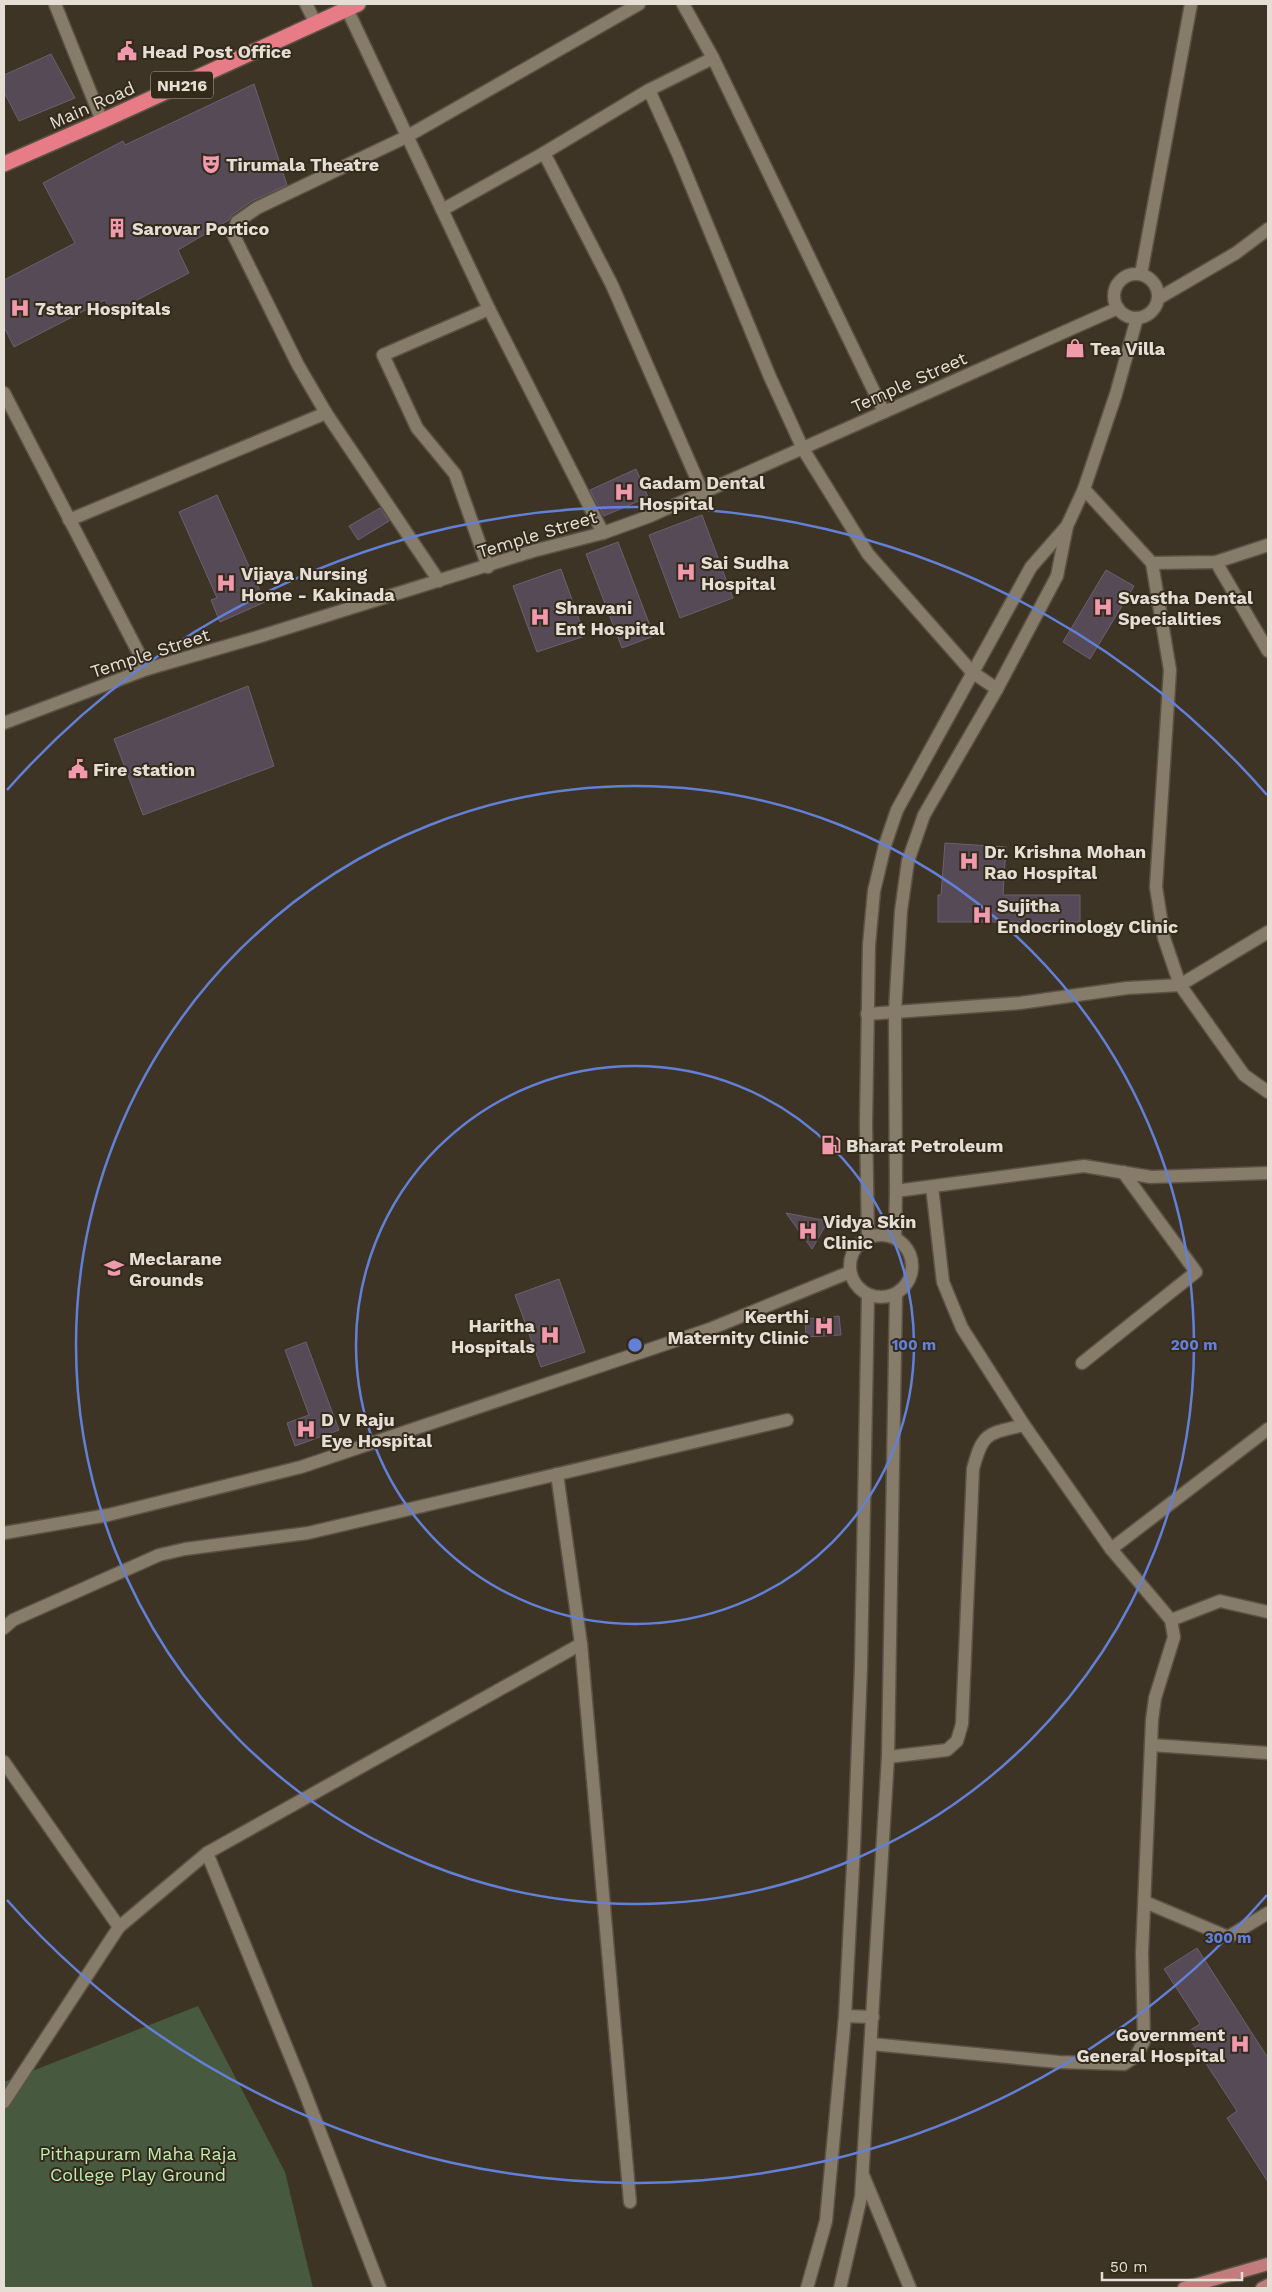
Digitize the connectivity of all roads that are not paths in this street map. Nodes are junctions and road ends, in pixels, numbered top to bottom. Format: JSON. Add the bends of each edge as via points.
{"nodes":[{"id":1,"x":55,"y":4,"type":"edge"},
{"id":2,"x":306,"y":4,"type":"edge"},
{"id":3,"x":639,"y":4,"type":"edge"},
{"id":4,"x":683,"y":4,"type":"edge"},
{"id":5,"x":1191,"y":4,"type":"edge"},
{"id":6,"x":353,"y":6,"type":"edge"},
{"id":7,"x":316,"y":24,"type":"junction"},
{"id":8,"x":713,"y":58,"type":"junction"},
{"id":9,"x":649,"y":90,"type":"junction"},
{"id":10,"x":102,"y":121,"type":"junction"},
{"id":11,"x":406,"y":137,"type":"junction"},
{"id":12,"x":544,"y":153,"type":"junction"},
{"id":13,"x":4,"y":164,"type":"edge"},
{"id":14,"x":442,"y":210,"type":"junction"},
{"id":15,"x":1268,"y":229,"type":"edge"},
{"id":16,"x":1141,"y":274,"type":"junction"},
{"id":17,"x":1158,"y":298,"type":"junction"},
{"id":18,"x":1118,"y":308,"type":"junction"},
{"id":19,"x":489,"y":309,"type":"junction"},
{"id":20,"x":1136,"y":318,"type":"junction"},
{"id":21,"x":4,"y":393,"type":"edge"},
{"id":22,"x":884,"y":412,"type":"junction"},
{"id":23,"x":326,"y":413,"type":"junction"},
{"id":24,"x":803,"y":449,"type":"junction"},
{"id":25,"x":1084,"y":489,"type":"junction"},
{"id":26,"x":703,"y":493,"type":"junction"},
{"id":27,"x":69,"y":520,"type":"junction"},
{"id":28,"x":1067,"y":526,"type":"junction"},
{"id":29,"x":603,"y":533,"type":"junction"},
{"id":30,"x":1268,"y":545,"type":"edge"},
{"id":31,"x":1216,"y":562,"type":"junction"},
{"id":32,"x":1152,"y":563,"type":"junction"},
{"id":33,"x":488,"y":567,"type":"junction"},
{"id":34,"x":439,"y":581,"type":"junction"},
{"id":35,"x":1268,"y":651,"type":"edge"},
{"id":36,"x":147,"y":669,"type":"junction"},
{"id":37,"x":972,"y":672,"type":"junction"},
{"id":38,"x":997,"y":689,"type":"junction"},
{"id":39,"x":4,"y":723,"type":"edge"},
{"id":40,"x":1268,"y":932,"type":"edge"},
{"id":41,"x":1180,"y":985,"type":"junction"},
{"id":42,"x":895,"y":1011,"type":"junction"},
{"id":43,"x":867,"y":1014,"type":"junction"},
{"id":44,"x":1268,"y":1092,"type":"edge"},
{"id":45,"x":1123,"y":1172,"type":"junction"},
{"id":46,"x":1268,"y":1173,"type":"edge"},
{"id":47,"x":932,"y":1187,"type":"junction"},
{"id":48,"x":896,"y":1191,"type":"junction"},
{"id":49,"x":868,"y":1237,"type":"junction"},
{"id":50,"x":894,"y":1237,"type":"junction"},
{"id":51,"x":850,"y":1272,"type":"junction"},
{"id":52,"x":896,"y":1294,"type":"junction"},
{"id":53,"x":868,"y":1295,"type":"junction"},
{"id":54,"x":1082,"y":1363,"type":"dead end"},
{"id":55,"x":787,"y":1420,"type":"dead end"},
{"id":56,"x":1024,"y":1425,"type":"junction"},
{"id":57,"x":1268,"y":1429,"type":"edge"},
{"id":58,"x":557,"y":1474,"type":"junction"},
{"id":59,"x":4,"y":1533,"type":"edge"},
{"id":60,"x":1112,"y":1549,"type":"junction"},
{"id":61,"x":1268,"y":1612,"type":"edge"},
{"id":62,"x":1171,"y":1620,"type":"junction"},
{"id":63,"x":4,"y":1628,"type":"edge"},
{"id":64,"x":581,"y":1644,"type":"junction"},
{"id":65,"x":1151,"y":1744,"type":"junction"},
{"id":66,"x":1268,"y":1753,"type":"edge"},
{"id":67,"x":888,"y":1757,"type":"junction"},
{"id":68,"x":4,"y":1762,"type":"edge"},
{"id":69,"x":208,"y":1853,"type":"junction"},
{"id":70,"x":1144,"y":1902,"type":"junction"},
{"id":71,"x":1268,"y":1913,"type":"edge"},
{"id":72,"x":118,"y":1927,"type":"junction"},
{"id":73,"x":845,"y":2016,"type":"junction"},
{"id":74,"x":873,"y":2017,"type":"junction"},
{"id":75,"x":871,"y":2044,"type":"junction"},
{"id":76,"x":4,"y":2102,"type":"edge"},
{"id":77,"x":862,"y":2173,"type":"junction"},
{"id":78,"x":630,"y":2202,"type":"dead end"},
{"id":79,"x":1268,"y":2264,"type":"edge"},
{"id":80,"x":1268,"y":2286,"type":"edge"},
{"id":81,"x":380,"y":2288,"type":"edge"},
{"id":82,"x":807,"y":2288,"type":"edge"},
{"id":83,"x":840,"y":2288,"type":"edge"},
{"id":84,"x":910,"y":2288,"type":"edge"},
{"id":85,"x":1184,"y":2288,"type":"edge"},
{"id":86,"x":1262,"y":2288,"type":"edge"}],
"edges":[{"from":1,"to":10,"type":"street"},
{"from":2,"to":7,"type":"street"},
{"from":3,"to":11,"type":"street"},
{"from":4,"to":8,"type":"street"},
{"from":5,"to":16,"type":"street"},
{"from":6,"to":7,"type":"highway","name":"Main Road","number":"NH216"},
{"from":6,"to":11,"type":"street"},
{"from":7,"to":10,"type":"highway","name":"Main Road","number":"NH216"},
{"from":8,"to":9,"type":"street"},
{"from":8,"to":22,"type":"street"},
{"from":9,"to":12,"type":"street"},
{"from":9,"to":24,"type":"street"},
{"from":10,"to":13,"type":"highway","name":"Main Road","number":"NH216"},
{"from":11,"to":14,"type":"street"},
{"from":11,"to":23,"type":"street","via":[[257,208],[237,222],[233,234],[298,365]]},
{"from":12,"to":14,"type":"street"},
{"from":12,"to":26,"type":"street","via":[[612,284]]},
{"from":14,"to":19,"type":"street"},
{"from":15,"to":17,"type":"street","via":[[1236,253]]},
{"from":16,"to":17,"type":"street","via":[[1154,282]]},
{"from":16,"to":18,"type":"street","via":[[1132,273],[1118,283],[1114,291]]},
{"from":17,"to":20,"type":"street","via":[[1152,312]]},
{"from":18,"to":20,"type":"street","via":[[1123,314]]},
{"from":18,"to":22,"type":"street","name":"Temple Street"},
{"from":19,"to":29,"type":"street"},
{"from":19,"to":33,"type":"street","via":[[383,354],[417,428],[455,474]]},
{"from":20,"to":25,"type":"street","via":[[1116,394]]},
{"from":21,"to":27,"type":"street"},
{"from":22,"to":24,"type":"street","name":"Temple Street"},
{"from":23,"to":27,"type":"street"},
{"from":23,"to":34,"type":"street"},
{"from":24,"to":26,"type":"street","name":"Temple Street"},
{"from":24,"to":37,"type":"street","via":[[868,554]]},
{"from":25,"to":28,"type":"street"},
{"from":25,"to":32,"type":"street"},
{"from":26,"to":29,"type":"street","name":"Temple Street"},
{"from":27,"to":36,"type":"street"},
{"from":28,"to":37,"type":"street","via":[[1031,567]]},
{"from":28,"to":38,"type":"street","via":[[1057,576]]},
{"from":29,"to":33,"type":"street","name":"Temple Street","via":[[533,551]]},
{"from":30,"to":31,"type":"street"},
{"from":31,"to":32,"type":"street"},
{"from":31,"to":35,"type":"street"},
{"from":32,"to":41,"type":"street","via":[[1170,670],[1156,887],[1164,938]]},
{"from":33,"to":34,"type":"street","name":"Temple Street"},
{"from":34,"to":36,"type":"street","name":"Temple Street"},
{"from":36,"to":39,"type":"street","name":"Temple Street"},
{"from":37,"to":38,"type":"street"},
{"from":37,"to":43,"type":"street","via":[[897,810],[885,845],[874,891]]},
{"from":38,"to":42,"type":"street","via":[[924,815],[908,861],[901,911]]},
{"from":40,"to":41,"type":"street"},
{"from":41,"to":42,"type":"street","via":[[1127,988],[1020,1003]]},
{"from":41,"to":44,"type":"street","via":[[1244,1075]]},
{"from":42,"to":43,"type":"street"},
{"from":42,"to":48,"type":"street"},
{"from":43,"to":49,"type":"street"},
{"from":45,"to":46,"type":"street","via":[[1152,1177]]},
{"from":45,"to":47,"type":"street","via":[[1084,1166]]},
{"from":45,"to":54,"type":"street","via":[[1196,1272]]},
{"from":47,"to":48,"type":"street"},
{"from":47,"to":56,"type":"street","via":[[944,1282],[962,1328]]},
{"from":48,"to":50,"type":"street"},
{"from":49,"to":50,"type":"street","via":[[881,1234]]},
{"from":49,"to":51,"type":"street","via":[[850,1258]]},
{"from":50,"to":52,"type":"street","via":[[906,1246],[912,1259],[912,1273]]},
{"from":51,"to":53,"type":"street","via":[[857,1286]]},
{"from":51,"to":59,"type":"street","via":[[710,1329],[301,1467],[108,1516]]},
{"from":52,"to":53,"type":"street"},
{"from":52,"to":67,"type":"street"},
{"from":53,"to":73,"type":"street","via":[[861,1666]]},
{"from":55,"to":58,"type":"street"},
{"from":56,"to":60,"type":"street"},
{"from":56,"to":67,"type":"street","via":[[992,1433],[979,1446],[973,1469],[962,1724],[957,1741],[947,1750]]},
{"from":57,"to":60,"type":"street"},
{"from":58,"to":63,"type":"street","via":[[308,1533],[185,1549],[159,1556],[13,1620]]},
{"from":58,"to":64,"type":"street"},
{"from":60,"to":62,"type":"street"},
{"from":61,"to":62,"type":"street","via":[[1220,1600]]},
{"from":62,"to":65,"type":"street","via":[[1174,1637],[1155,1698]]},
{"from":64,"to":69,"type":"street"},
{"from":64,"to":78,"type":"street"},
{"from":65,"to":66,"type":"street"},
{"from":65,"to":70,"type":"street"},
{"from":67,"to":74,"type":"street"},
{"from":68,"to":72,"type":"street"},
{"from":69,"to":72,"type":"street"},
{"from":69,"to":81,"type":"street"},
{"from":70,"to":71,"type":"street","via":[[1228,1937]]},
{"from":70,"to":75,"type":"street","via":[[1144,2041],[1136,2056],[1124,2064],[1059,2062]]},
{"from":72,"to":76,"type":"street"},
{"from":73,"to":74,"type":"street"},
{"from":73,"to":82,"type":"street","via":[[826,2221]]},
{"from":74,"to":75,"type":"street"},
{"from":75,"to":77,"type":"street"},
{"from":77,"to":83,"type":"street","via":[[860,2197]]},
{"from":77,"to":84,"type":"street"},
{"from":79,"to":85,"type":"main road"},
{"from":80,"to":86,"type":"main road"}]}
